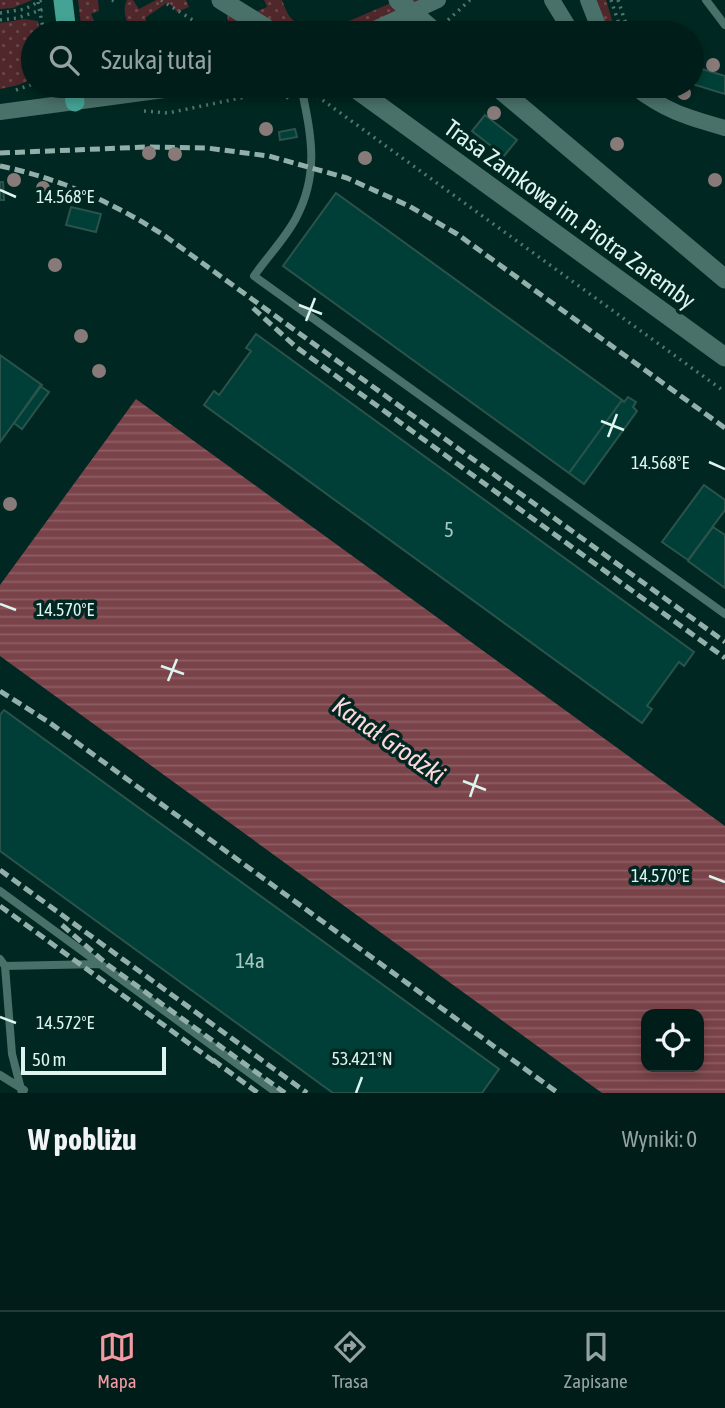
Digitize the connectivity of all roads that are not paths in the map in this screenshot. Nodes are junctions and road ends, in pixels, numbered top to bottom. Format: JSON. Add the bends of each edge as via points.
{"nodes":[{"id":1,"x":221,"y":0,"type":"edge"},
{"id":2,"x":398,"y":0,"type":"edge"},
{"id":3,"x":438,"y":0,"type":"edge"},
{"id":4,"x":552,"y":0,"type":"edge"},
{"id":5,"x":588,"y":0,"type":"edge"},
{"id":6,"x":706,"y":0,"type":"edge"},
{"id":7,"x":56,"y":4,"type":"edge"},
{"id":8,"x":62,"y":21,"type":"edge"},
{"id":9,"x":255,"y":21,"type":"edge"},
{"id":10,"x":392,"y":21,"type":"edge"},
{"id":11,"x":428,"y":21,"type":"edge"},
{"id":12,"x":565,"y":21,"type":"edge"},
{"id":13,"x":596,"y":21,"type":"edge"},
{"id":14,"x":725,"y":25,"type":"edge"},
{"id":15,"x":58,"y":98,"type":"edge"},
{"id":16,"x":303,"y":98,"type":"edge"},
{"id":17,"x":369,"y":98,"type":"edge"},
{"id":18,"x":510,"y":98,"type":"edge"},
{"id":19,"x":648,"y":98,"type":"edge"},
{"id":20,"x":0,"y":112,"type":"edge"},
{"id":21,"x":725,"y":128,"type":"edge"},
{"id":22,"x":725,"y":279,"type":"edge"},
{"id":23,"x":725,"y":357,"type":"edge"},
{"id":24,"x":725,"y":614,"type":"edge"},
{"id":25,"x":0,"y":891,"type":"edge"},
{"id":26,"x":3,"y":962,"type":"edge"},
{"id":27,"x":100,"y":964,"type":"junction"},
{"id":28,"x":0,"y":1074,"type":"edge"},
{"id":29,"x":24,"y":1092,"type":"edge"},
{"id":30,"x":277,"y":1093,"type":"edge"}],
"edges":[{"from":1,"to":9,"type":"main road"},
{"from":2,"to":11,"type":"main road"},
{"from":3,"to":10,"type":"street"},
{"from":4,"to":12,"type":"street"},
{"from":5,"to":13,"type":"street"},
{"from":6,"to":14,"type":"lane"},
{"from":7,"to":8,"type":"main road"},
{"from":15,"to":20,"type":"street"},
{"from":16,"to":24,"type":"lane","via":[[312,160],[309,185],[295,221],[254,276]]},
{"from":17,"to":23,"type":"main road","name":"Trasa Zamkowa im. Piotra Zaremby"},
{"from":18,"to":22,"type":"main road","name":"Trasa Zamkowa im. Piotra Zaremby"},
{"from":19,"to":21,"type":"street","via":[[674,113]]},
{"from":25,"to":27,"type":"lane"},
{"from":26,"to":27,"type":"lane"},
{"from":26,"to":29,"type":"lane","via":[[12,1054]]},
{"from":27,"to":30,"type":"lane"},
{"from":28,"to":29,"type":"lane"}]}
